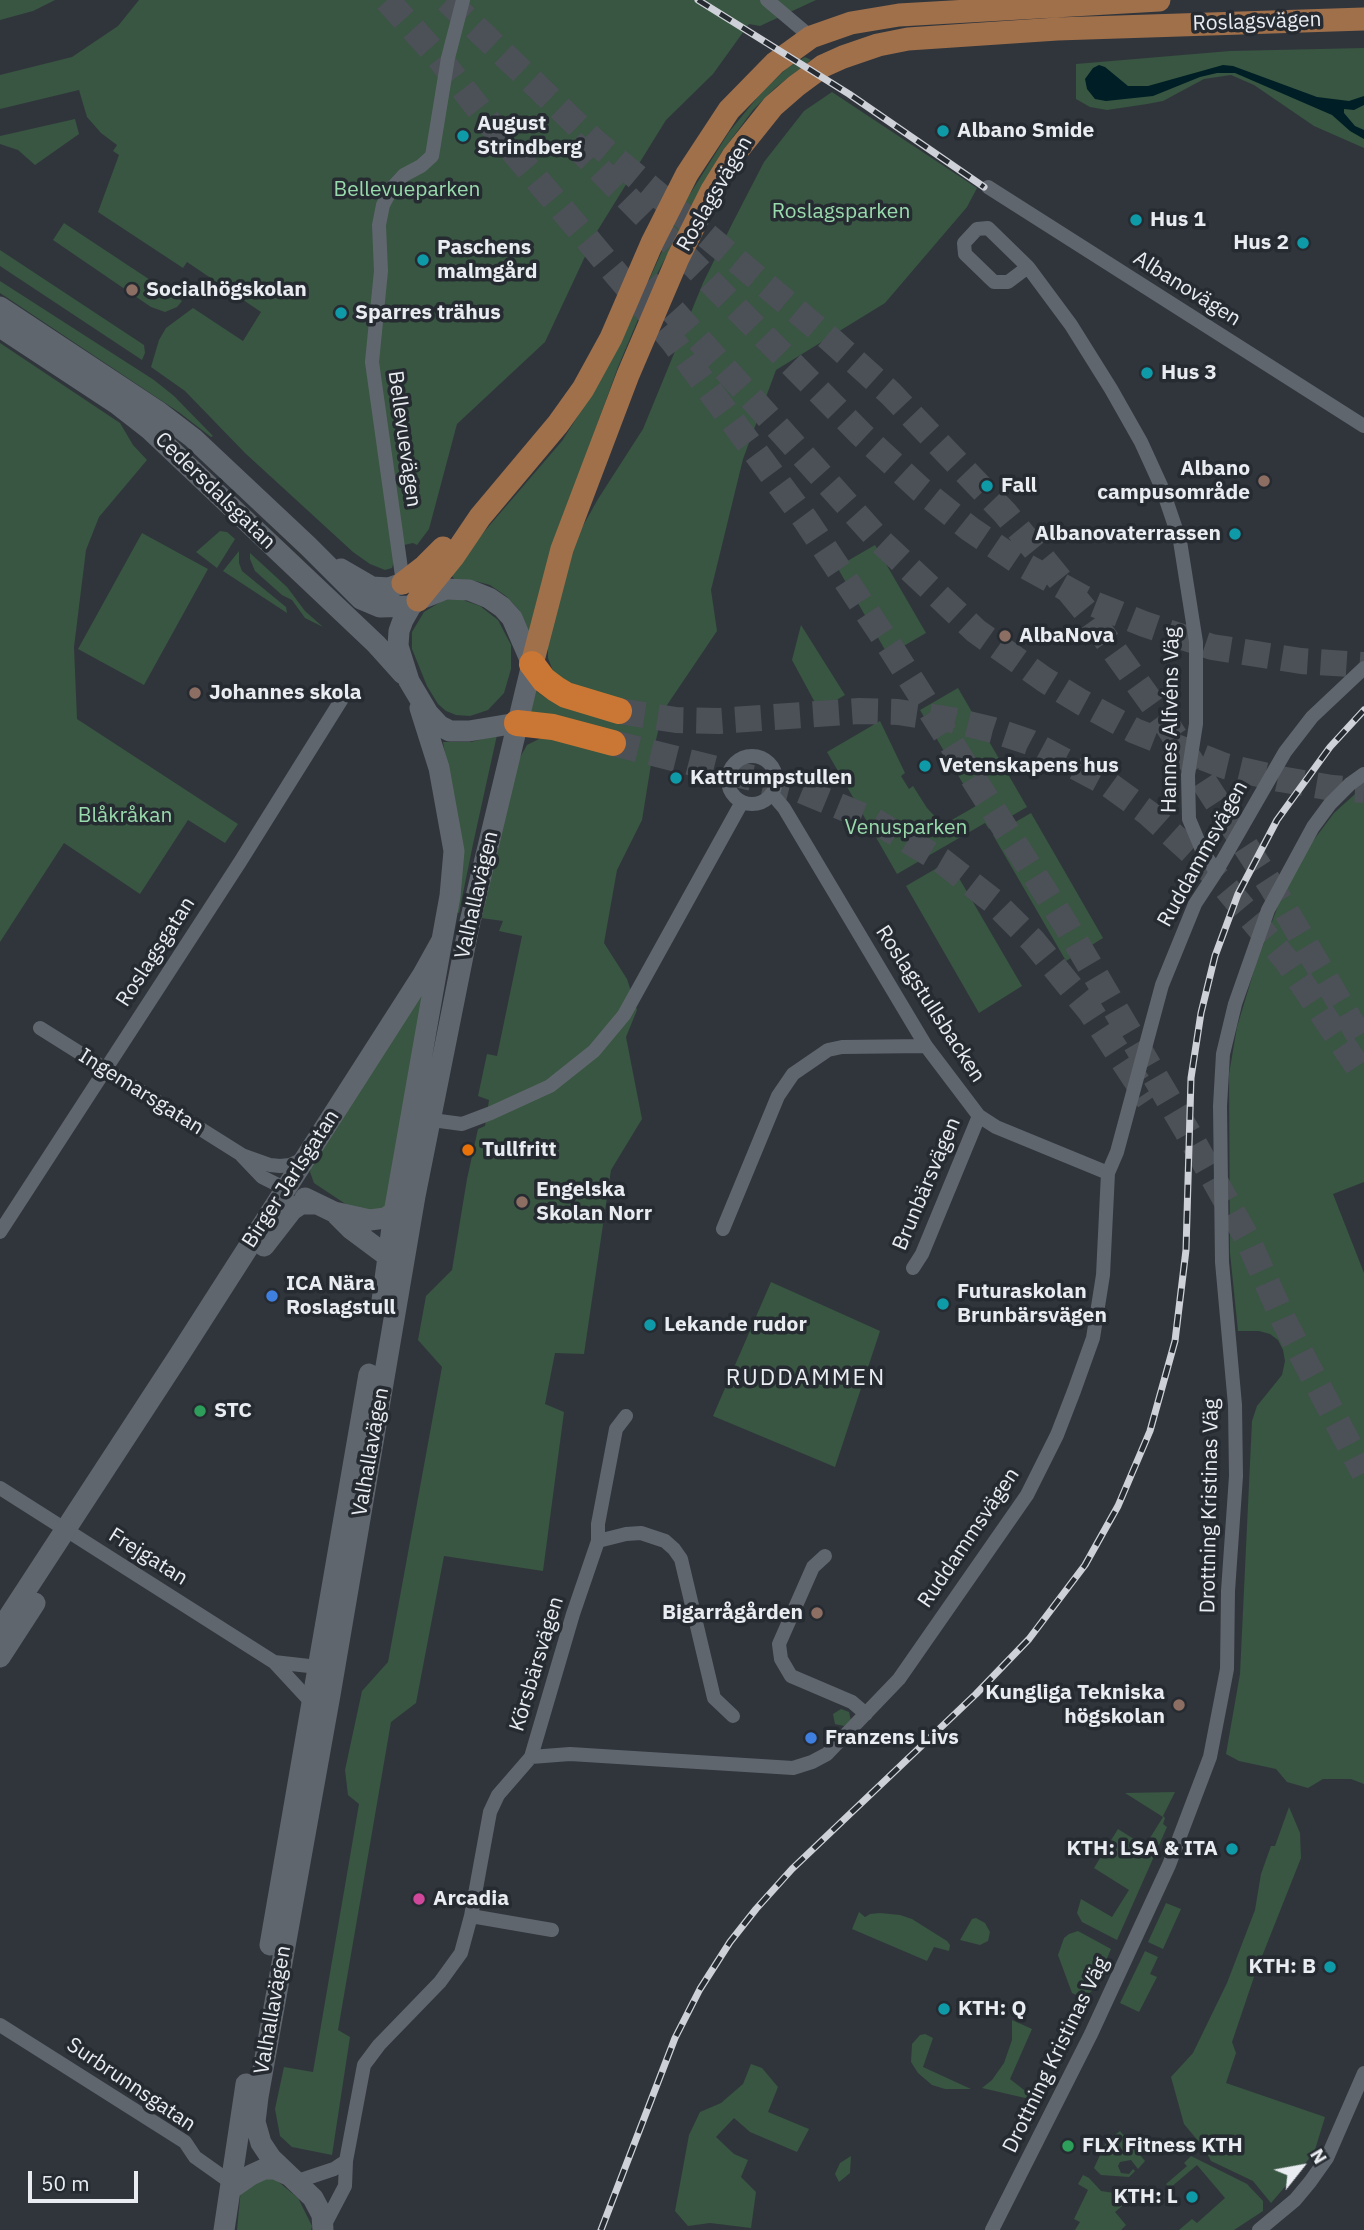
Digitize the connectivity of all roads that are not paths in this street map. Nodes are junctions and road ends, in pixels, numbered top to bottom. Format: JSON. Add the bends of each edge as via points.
{"nodes":[{"id":1,"x":463,"y":0,"type":"edge"},
{"id":2,"x":768,"y":0,"type":"edge"},
{"id":3,"x":1159,"y":0,"type":"edge"},
{"id":4,"x":1364,"y":19,"type":"edge"},
{"id":5,"x":811,"y":37,"type":"junction"},
{"id":6,"x":988,"y":187,"type":"dead end"},
{"id":7,"x":1028,"y":267,"type":"junction"},
{"id":8,"x":0,"y":307,"type":"edge"},
{"id":9,"x":0,"y":327,"type":"edge"},
{"id":10,"x":1364,"y":426,"type":"edge"},
{"id":11,"x":411,"y":596,"type":"junction"},
{"id":12,"x":532,"y":664,"type":"junction"},
{"id":13,"x":1364,"y":668,"type":"edge"},
{"id":14,"x":412,"y":687,"type":"junction"},
{"id":15,"x":345,"y":694,"type":"dead end"},
{"id":16,"x":607,"y":707,"type":"tunnel mouth"},
{"id":17,"x":530,"y":724,"type":"junction"},
{"id":18,"x":602,"y":740,"type":"tunnel mouth"},
{"id":19,"x":1364,"y":774,"type":"edge"},
{"id":20,"x":772,"y":794,"type":"junction"},
{"id":21,"x":742,"y":802,"type":"junction"},
{"id":22,"x":1216,"y":872,"type":"junction"},
{"id":23,"x":442,"y":940,"type":"junction"},
{"id":24,"x":40,"y":1028,"type":"dead end"},
{"id":25,"x":926,"y":1046,"type":"junction"},
{"id":26,"x":105,"y":1069,"type":"junction"},
{"id":27,"x":979,"y":1116,"type":"junction"},
{"id":28,"x":432,"y":1120,"type":"junction"},
{"id":29,"x":242,"y":1155,"type":"junction"},
{"id":30,"x":306,"y":1156,"type":"junction"},
{"id":31,"x":1108,"y":1172,"type":"junction"},
{"id":32,"x":284,"y":1188,"type":"junction"},
{"id":33,"x":415,"y":1196,"type":"junction"},
{"id":34,"x":325,"y":1208,"type":"junction"},
{"id":35,"x":394,"y":1213,"type":"junction"},
{"id":36,"x":723,"y":1229,"type":"dead end"},
{"id":37,"x":0,"y":1232,"type":"edge"},
{"id":38,"x":390,"y":1258,"type":"junction"},
{"id":39,"x":913,"y":1268,"type":"dead end"},
{"id":40,"x":626,"y":1416,"type":"dead end"},
{"id":41,"x":0,"y":1488,"type":"edge"},
{"id":42,"x":71,"y":1533,"type":"junction"},
{"id":43,"x":598,"y":1541,"type":"junction"},
{"id":44,"x":825,"y":1556,"type":"dead end"},
{"id":45,"x":0,"y":1630,"type":"edge"},
{"id":46,"x":0,"y":1657,"type":"edge"},
{"id":47,"x":274,"y":1662,"type":"junction"},
{"id":48,"x":317,"y":1665,"type":"junction"},
{"id":49,"x":311,"y":1702,"type":"junction"},
{"id":50,"x":866,"y":1714,"type":"junction"},
{"id":51,"x":733,"y":1716,"type":"dead end"},
{"id":52,"x":531,"y":1757,"type":"junction"},
{"id":53,"x":471,"y":1916,"type":"junction"},
{"id":54,"x":552,"y":1930,"type":"dead end"},
{"id":55,"x":0,"y":2025,"type":"edge"},
{"id":56,"x":1364,"y":2073,"type":"edge"},
{"id":57,"x":346,"y":2161,"type":"junction"},
{"id":58,"x":292,"y":2178,"type":"junction"},
{"id":59,"x":231,"y":2189,"type":"junction"},
{"id":60,"x":323,"y":2229,"type":"edge"},
{"id":61,"x":224,"y":2230,"type":"edge"},
{"id":62,"x":992,"y":2230,"type":"edge"},
{"id":63,"x":1259,"y":2230,"type":"edge"}],
"edges":[{"from":1,"to":11,"type":"street","name":"Bellevuevägen","via":[[432,156],[392,188],[379,225],[381,271],[372,362]]},
{"from":2,"to":5,"type":"street"},
{"from":3,"to":5,"type":"main road","name":"Roslagsvägen","via":[[899,15],[851,23]]},
{"from":4,"to":12,"type":"main road","name":"Roslagsvägen","via":[[908,39],[843,57],[796,86],[773,106],[733,156],[678,258],[562,549]]},
{"from":5,"to":11,"type":"main road","name":"Roslagsvägen","via":[[751,86],[710,137],[668,211],[583,389],[480,517],[425,566]]},
{"from":6,"to":10,"type":"street","name":"Albanovägen"},
{"from":7,"to":7,"type":"street","name":"Hannes Alfvéns Väg","via":[[988,229],[977,229],[964,243],[965,254],[995,282],[1008,282]]},
{"from":7,"to":22,"type":"street","name":"Hannes Alfvéns Väg","via":[[1070,325],[1141,442],[1163,488],[1180,541],[1196,642],[1189,819]]},
{"from":8,"to":11,"type":"main road","name":"Cedersdalsgatan","via":[[193,438],[308,546],[372,587]]},
{"from":9,"to":14,"type":"main road","name":"Cedersdalsgatan","via":[[149,429],[376,645]]},
{"from":11,"to":12,"type":"main road","via":[[446,589],[469,590],[489,598],[512,618]]},
{"from":11,"to":14,"type":"main road","via":[[398,646]]},
{"from":12,"to":16,"type":"highway","via":[[555,689]]},
{"from":12,"to":17,"type":"main road"},
{"from":13,"to":22,"type":"street","name":"Ruddammsvägen","via":[[1312,718],[1285,752]]},
{"from":14,"to":17,"type":"main road","via":[[428,713],[450,731]]},
{"from":14,"to":23,"type":"main road","name":"Birger Jarlsgatan","via":[[439,768],[454,852]]},
{"from":15,"to":26,"type":"street","name":"Roslagsgatan"},
{"from":17,"to":18,"type":"highway"},
{"from":17,"to":28,"type":"main road","name":"Valhallavägen","via":[[469,926]]},
{"from":19,"to":62,"type":"street","name":"Drottning Kristinas Väg","via":[[1350,783],[1313,827],[1268,910],[1223,1054],[1222,1262],[1235,1405],[1236,1476],[1227,1669],[1210,1757],[1169,1865],[1091,2034]]},
{"from":20,"to":21,"type":"street","via":[[756,804]]},
{"from":20,"to":21,"type":"street","name":"Roslagstullsbacken","via":[[773,769],[761,758],[747,757],[734,764],[728,778],[731,792]]},
{"from":20,"to":25,"type":"street","name":"Roslagstullsbacken"},
{"from":21,"to":28,"type":"street","via":[[624,1015],[594,1051],[550,1086],[491,1113],[462,1124]]},
{"from":22,"to":31,"type":"street","name":"Ruddammsvägen","via":[[1195,904],[1162,985]]},
{"from":23,"to":30,"type":"main road","name":"Birger Jarlsgatan"},
{"from":23,"to":35,"type":"main road","name":"Valhallavägen"},
{"from":24,"to":26,"type":"street","name":"Ingemarsgatan"},
{"from":25,"to":27,"type":"street","name":"Roslagstullsbacken"},
{"from":25,"to":36,"type":"street","via":[[842,1047],[818,1055],[793,1074],[778,1096]]},
{"from":26,"to":29,"type":"street","name":"Ingemarsgatan"},
{"from":26,"to":37,"type":"street","name":"Roslagsgatan"},
{"from":27,"to":31,"type":"street","name":"Roslagstullsbacken"},
{"from":27,"to":39,"type":"street","name":"Brunbärsvägen"},
{"from":28,"to":33,"type":"main road","name":"Valhallavägen"},
{"from":29,"to":30,"type":"street","name":"Ingemarsgatan","via":[[280,1166]]},
{"from":29,"to":32,"type":"street","name":"Ingemarsgatan","via":[[262,1177]]},
{"from":30,"to":32,"type":"main road","name":"Birger Jarlsgatan"},
{"from":30,"to":34,"type":"main road","via":[[306,1171]]},
{"from":31,"to":50,"type":"street","name":"Ruddammsvägen","via":[[1103,1275],[1093,1338],[1057,1435],[1000,1537],[899,1679]]},
{"from":32,"to":34,"type":"main road","name":"Ingemarsgatan"},
{"from":32,"to":42,"type":"main road","name":"Birger Jarlsgatan"},
{"from":33,"to":35,"type":"main road"},
{"from":33,"to":58,"type":"main road","name":"Valhallavägen","via":[[258,2097],[257,2134],[266,2152]]},
{"from":34,"to":35,"type":"main road","name":"Ingemarsgatan","via":[[370,1220]]},
{"from":34,"to":38,"type":"main road","name":"Ingemarsgatan"},
{"from":34,"to":42,"type":"main road","name":"Birger Jarlsgatan","via":[[301,1204],[274,1231]]},
{"from":35,"to":38,"type":"main road","name":"Valhallavägen"},
{"from":38,"to":48,"type":"main road","name":"Valhallavägen"},
{"from":40,"to":43,"type":"street","name":"Körsbärsvägen","via":[[616,1429]]},
{"from":41,"to":42,"type":"street","name":"Frejgatan"},
{"from":42,"to":45,"type":"main road","name":"Birger Jarlsgatan"},
{"from":42,"to":46,"type":"main road","name":"Birger Jarlsgatan"},
{"from":42,"to":47,"type":"street","name":"Frejgatan"},
{"from":43,"to":51,"type":"street","via":[[641,1533],[674,1549],[681,1559],[714,1698]]},
{"from":43,"to":52,"type":"street","name":"Körsbärsvägen"},
{"from":44,"to":50,"type":"street","via":[[813,1567],[779,1644],[781,1660],[791,1676],[852,1702]]},
{"from":47,"to":48,"type":"street","name":"Frejgatan"},
{"from":47,"to":49,"type":"street","name":"Frejgatan"},
{"from":48,"to":49,"type":"main road","name":"Valhallavägen"},
{"from":49,"to":59,"type":"main road","name":"Valhallavägen"},
{"from":50,"to":52,"type":"street","name":"Ruddammsvägen","via":[[827,1754],[793,1768],[570,1754]]},
{"from":52,"to":53,"type":"street","name":"Körsbärsvägen","via":[[498,1795],[490,1812]]},
{"from":53,"to":54,"type":"street"},
{"from":53,"to":57,"type":"street","name":"Körsbärsvägen","via":[[452,1968],[364,2065]]},
{"from":55,"to":59,"type":"street","name":"Surbrunnsgatan","via":[[185,2142]]},
{"from":56,"to":63,"type":"street","via":[[1326,2158],[1310,2182]]},
{"from":57,"to":58,"type":"street","via":[[334,2169]]},
{"from":57,"to":60,"type":"street","name":"Körsbärsvägen","via":[[345,2186]]},
{"from":58,"to":59,"type":"main road","via":[[264,2169]]},
{"from":58,"to":60,"type":"main road","name":"Valhallavägen","via":[[318,2207]]},
{"from":59,"to":61,"type":"main road","name":"Valhallavägen"}]}
